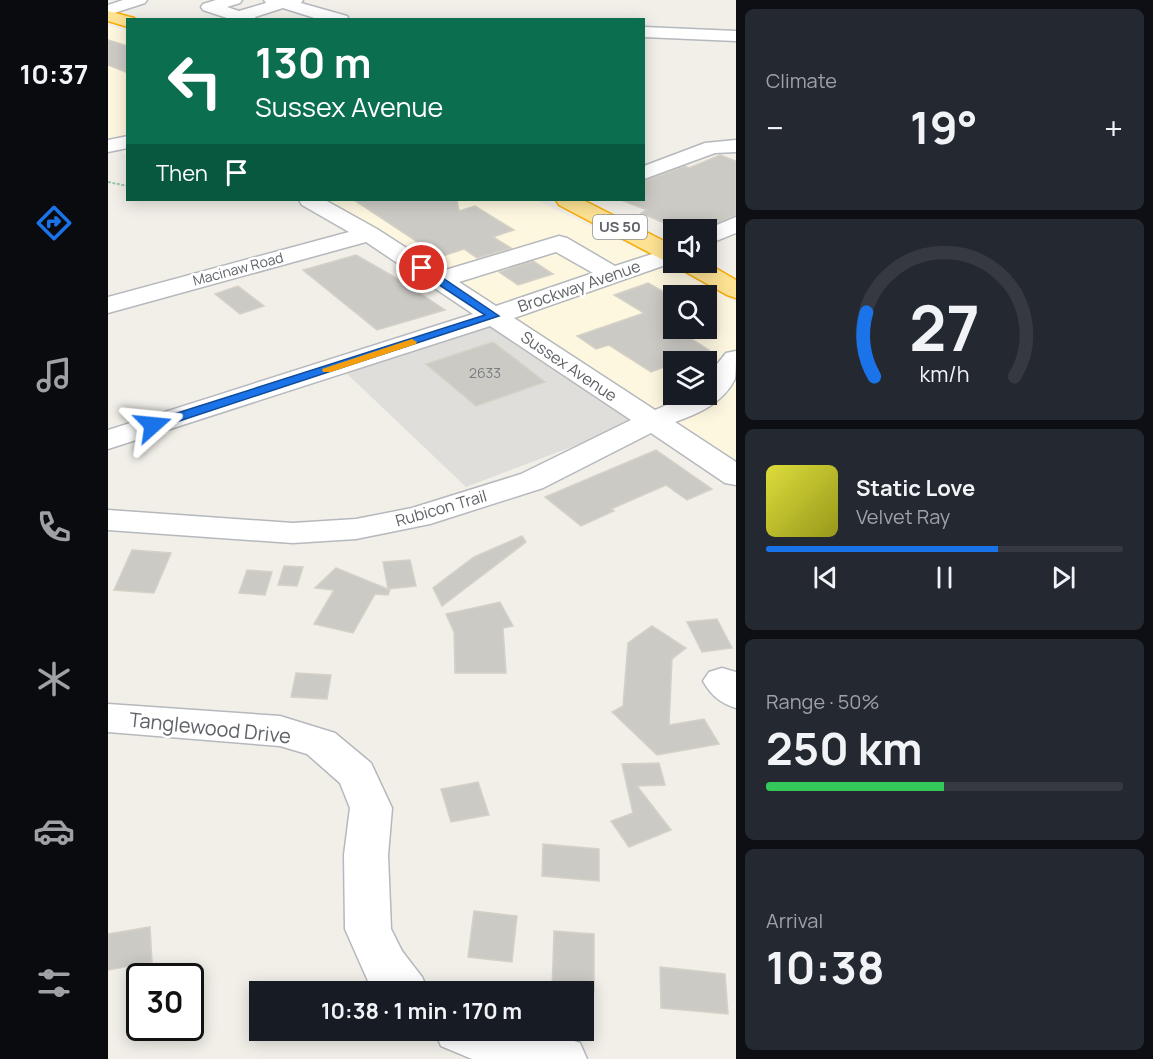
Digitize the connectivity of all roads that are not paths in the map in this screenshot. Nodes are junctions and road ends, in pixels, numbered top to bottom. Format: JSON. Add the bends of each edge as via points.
{"nodes":[{"id":1,"x":234,"y":0,"type":"edge"},
{"id":2,"x":284,"y":1,"type":"edge"},
{"id":3,"x":108,"y":16,"type":"edge"},
{"id":4,"x":244,"y":18,"type":"edge"},
{"id":5,"x":333,"y":18,"type":"edge"},
{"id":6,"x":126,"y":21,"type":"edge"},
{"id":7,"x":645,"y":32,"type":"edge"},
{"id":8,"x":736,"y":36,"type":"edge"},
{"id":9,"x":126,"y":142,"type":"edge"},
{"id":10,"x":108,"y":146,"type":"edge"},
{"id":11,"x":736,"y":146,"type":"edge"},
{"id":12,"x":645,"y":173,"type":"edge"},
{"id":13,"x":312,"y":201,"type":"edge"},
{"id":14,"x":570,"y":201,"type":"edge"},
{"id":15,"x":736,"y":224,"type":"edge"},
{"id":16,"x":717,"y":233,"type":"edge"},
{"id":17,"x":369,"y":234,"type":"junction"},
{"id":18,"x":663,"y":250,"type":"edge"},
{"id":19,"x":663,"y":261,"type":"edge"},
{"id":20,"x":705,"y":273,"type":"edge"},
{"id":21,"x":613,"y":275,"type":"junction"},
{"id":22,"x":439,"y":280,"type":"junction"},
{"id":23,"x":736,"y":290,"type":"edge"},
{"id":24,"x":108,"y":305,"type":"edge"},
{"id":25,"x":493,"y":316,"type":"junction"},
{"id":26,"x":736,"y":359,"type":"edge"},
{"id":27,"x":652,"y":421,"type":"junction"},
{"id":28,"x":108,"y":440,"type":"edge"},
{"id":29,"x":736,"y":476,"type":"edge"},
{"id":30,"x":108,"y":520,"type":"edge"},
{"id":31,"x":108,"y":718,"type":"edge"},
{"id":32,"x":397,"y":981,"type":"edge"},
{"id":33,"x":485,"y":1041,"type":"edge"},
{"id":34,"x":562,"y":1059,"type":"edge"}],
"edges":[{"from":1,"to":4,"type":"street","via":[[209,7]]},
{"from":2,"to":4,"type":"street"},
{"from":2,"to":5,"type":"street"},
{"from":3,"to":6,"type":"highway"},
{"from":7,"to":8,"type":"street"},
{"from":9,"to":10,"type":"street"},
{"from":11,"to":12,"type":"street","via":[[712,147]]},
{"from":13,"to":17,"type":"street","name":"Sussex Avenue"},
{"from":14,"to":18,"type":"highway","number":"US 50"},
{"from":15,"to":16,"type":"street"},
{"from":17,"to":22,"type":"street","name":"Sussex Avenue"},
{"from":17,"to":24,"type":"street","name":"Macinaw Road"},
{"from":19,"to":21,"type":"street","name":"Brockway Avenue"},
{"from":20,"to":23,"type":"highway","number":"US 50"},
{"from":21,"to":22,"type":"street","via":[[559,243]]},
{"from":21,"to":25,"type":"street","name":"Brockway Avenue"},
{"from":22,"to":25,"type":"street","name":"Sussex Avenue"},
{"from":25,"to":27,"type":"street","name":"Sussex Avenue"},
{"from":25,"to":28,"type":"street","name":"Brockway Avenue"},
{"from":26,"to":27,"type":"street","name":"Rubicon Trail","via":[[709,393],[688,407]]},
{"from":27,"to":29,"type":"street","name":"Sussex Avenue"},
{"from":27,"to":30,"type":"street","name":"Rubicon Trail","via":[[531,481],[418,517],[356,529],[293,533]]},
{"from":31,"to":32,"type":"street","name":"Tanglewood Drive","via":[[280,731],[321,742],[357,774],[371,808],[366,855],[368,929]]},
{"from":33,"to":34,"type":"street"}]}
